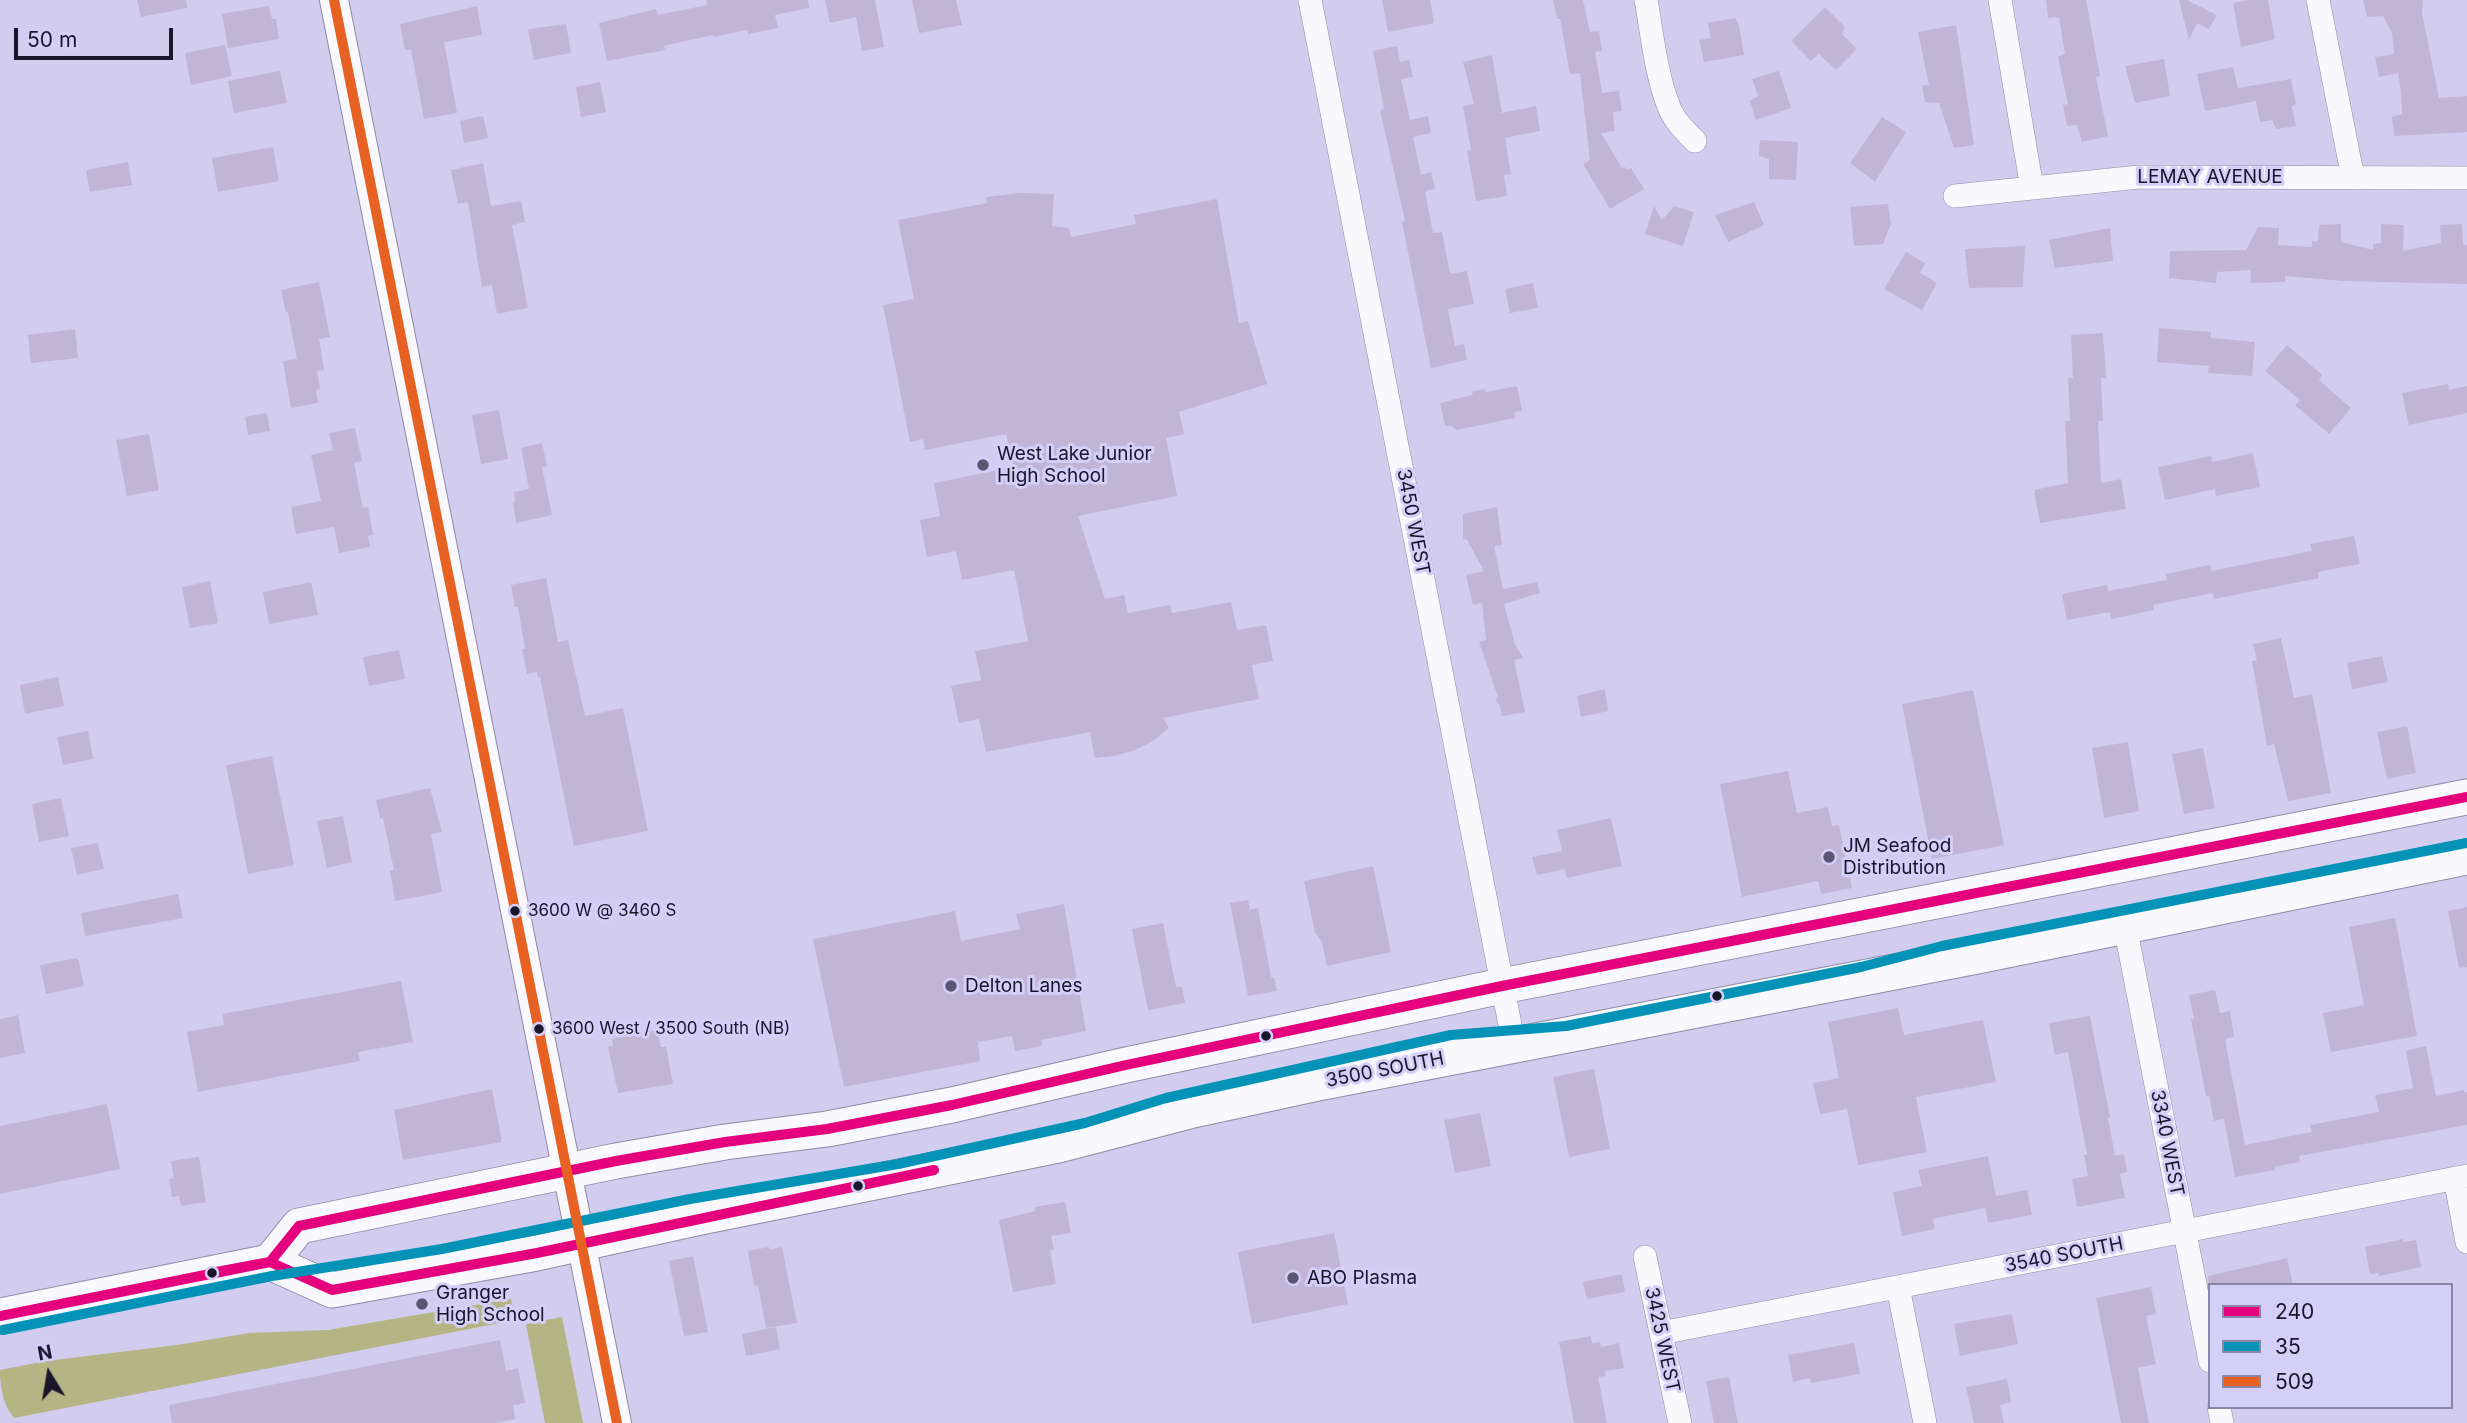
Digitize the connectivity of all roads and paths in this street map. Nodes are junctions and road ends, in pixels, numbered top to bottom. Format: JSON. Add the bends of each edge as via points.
{"nodes":[{"id":1,"x":334,"y":0,"type":"edge"},
{"id":2,"x":1310,"y":0,"type":"edge"},
{"id":3,"x":1646,"y":0,"type":"edge"},
{"id":4,"x":2000,"y":0,"type":"edge"},
{"id":5,"x":2318,"y":0,"type":"edge"},
{"id":6,"x":1695,"y":141,"type":"dead end"},
{"id":7,"x":2353,"y":178,"type":"junction"},
{"id":8,"x":2467,"y":178,"type":"edge"},
{"id":9,"x":2032,"y":188,"type":"junction"},
{"id":10,"x":1955,"y":196,"type":"dead end"},
{"id":11,"x":2467,"y":797,"type":"edge"},
{"id":12,"x":2467,"y":857,"type":"edge"},
{"id":13,"x":2124,"y":926,"type":"junction"},
{"id":14,"x":1503,"y":986,"type":"junction"},
{"id":15,"x":1514,"y":1045,"type":"junction"},
{"id":16,"x":567,"y":1171,"type":"junction"},
{"id":17,"x":2461,"y":1177,"type":"edge"},
{"id":18,"x":2184,"y":1231,"type":"junction"},
{"id":19,"x":2467,"y":1242,"type":"edge"},
{"id":20,"x":581,"y":1243,"type":"junction"},
{"id":21,"x":1645,"y":1257,"type":"dead end"},
{"id":22,"x":270,"y":1262,"type":"junction"},
{"id":23,"x":1898,"y":1287,"type":"junction"},
{"id":24,"x":0,"y":1316,"type":"edge"},
{"id":25,"x":1661,"y":1333,"type":"junction"},
{"id":26,"x":2208,"y":1350,"type":"edge"},
{"id":27,"x":617,"y":1423,"type":"edge"},
{"id":28,"x":1680,"y":1423,"type":"edge"},
{"id":29,"x":1925,"y":1423,"type":"edge"}],
"edges":[{"from":1,"to":16,"type":"street"},
{"from":2,"to":14,"type":"street","name":"3450 WEST"},
{"from":3,"to":6,"type":"street","via":[[1669,108]]},
{"from":4,"to":9,"type":"street"},
{"from":5,"to":7,"type":"street"},
{"from":7,"to":8,"type":"street","name":"LEMAY AVENUE"},
{"from":7,"to":9,"type":"street","name":"LEMAY AVENUE","via":[[2139,177]]},
{"from":9,"to":10,"type":"street","name":"LEMAY AVENUE"},
{"from":11,"to":14,"type":"main road"},
{"from":12,"to":13,"type":"main road","name":"3500 SOUTH"},
{"from":13,"to":15,"type":"main road","name":"3500 SOUTH"},
{"from":13,"to":18,"type":"street","name":"3340 WEST"},
{"from":14,"to":15,"type":"street","name":"3450 WEST"},
{"from":14,"to":16,"type":"main road","via":[[952,1105]]},
{"from":15,"to":20,"type":"main road","name":"3500 SOUTH"},
{"from":16,"to":20,"type":"street"},
{"from":16,"to":22,"type":"main road","via":[[299,1226]]},
{"from":17,"to":18,"type":"street","name":"3540 SOUTH"},
{"from":17,"to":19,"type":"street"},
{"from":18,"to":23,"type":"street","name":"3540 SOUTH"},
{"from":18,"to":26,"type":"street","name":"3340 WEST"},
{"from":20,"to":22,"type":"main road","name":"3500 SOUTH","via":[[332,1290]]},
{"from":20,"to":27,"type":"street"},
{"from":21,"to":25,"type":"street","name":"3425 WEST"},
{"from":22,"to":24,"type":"main road"},
{"from":23,"to":25,"type":"street","name":"3540 SOUTH"},
{"from":23,"to":29,"type":"street"},
{"from":25,"to":28,"type":"street","name":"3425 WEST"}]}
